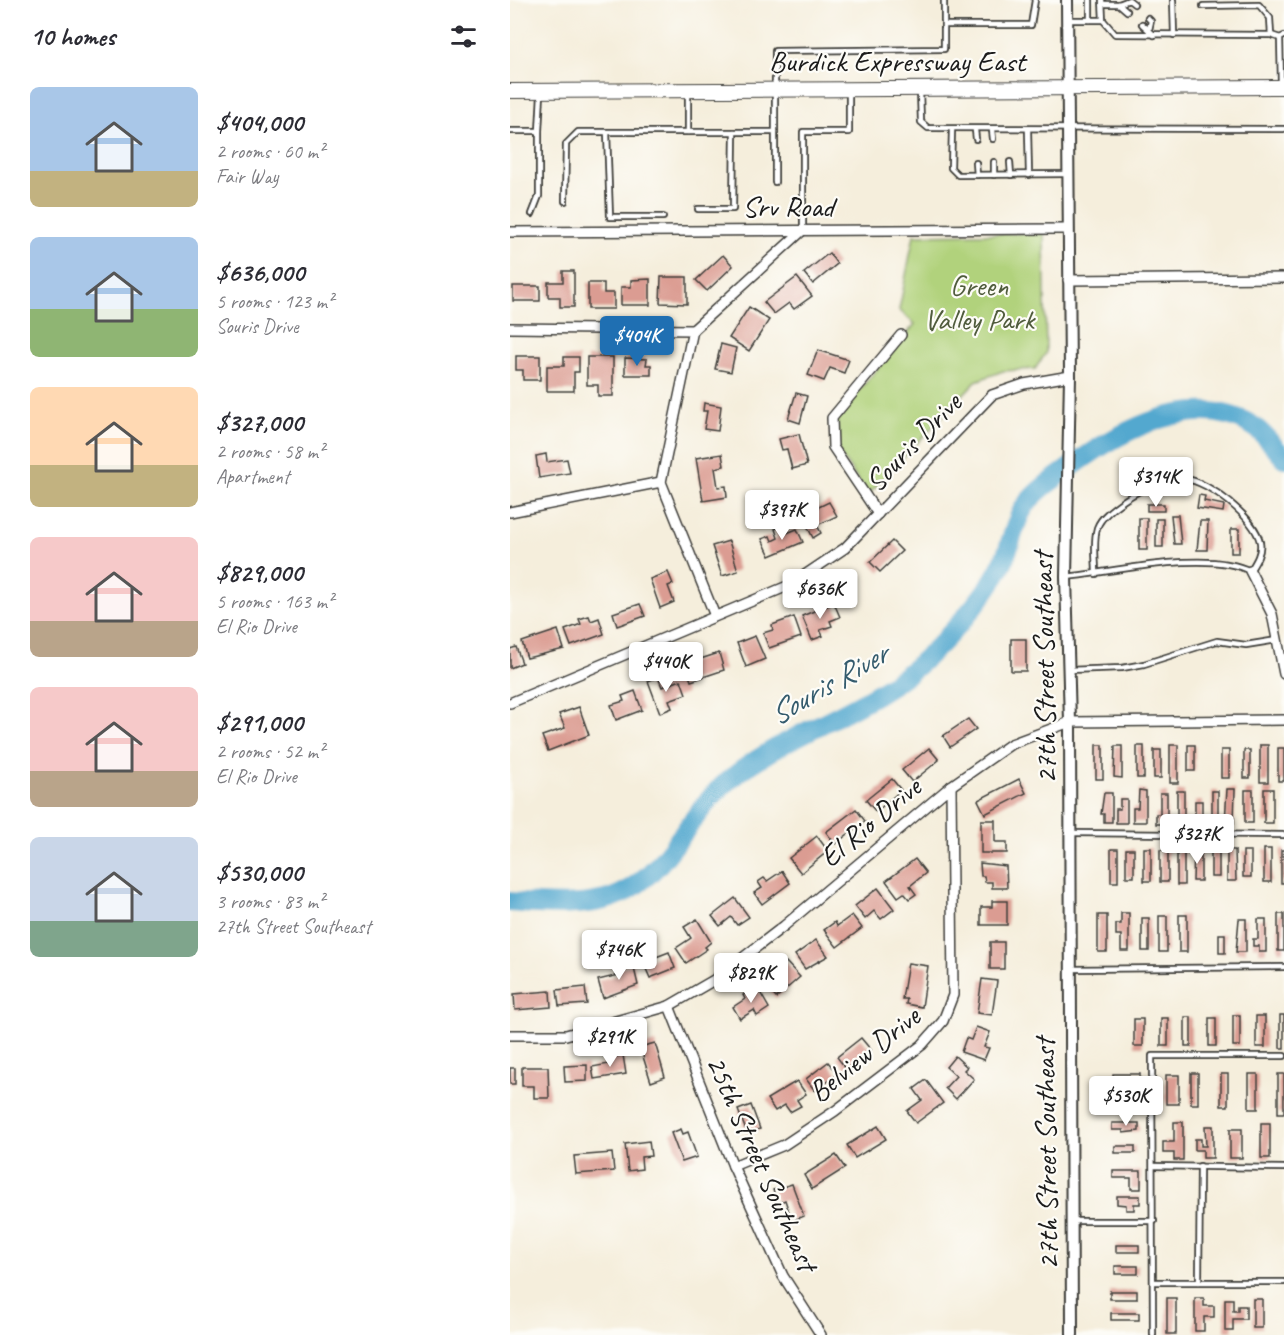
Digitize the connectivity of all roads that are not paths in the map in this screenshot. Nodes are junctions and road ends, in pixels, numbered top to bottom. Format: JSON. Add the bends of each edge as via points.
{"nodes":[{"id":1,"x":944,"y":0,"type":"edge"},
{"id":2,"x":1035,"y":0,"type":"edge"},
{"id":3,"x":1067,"y":0,"type":"edge"},
{"id":4,"x":1090,"y":0,"type":"edge"},
{"id":5,"x":1173,"y":0,"type":"edge"},
{"id":6,"x":1102,"y":2,"type":"edge"},
{"id":7,"x":1259,"y":3,"type":"edge"},
{"id":8,"x":1119,"y":4,"type":"junction"},
{"id":9,"x":1134,"y":4,"type":"dead end"},
{"id":10,"x":1203,"y":6,"type":"dead end"},
{"id":11,"x":1127,"y":11,"type":"dead end"},
{"id":12,"x":1148,"y":18,"type":"dead end"},
{"id":13,"x":1067,"y":20,"type":"junction"},
{"id":14,"x":1090,"y":20,"type":"junction"},
{"id":15,"x":1102,"y":20,"type":"junction"},
{"id":16,"x":1142,"y":24,"type":"dead end"},
{"id":17,"x":944,"y":25,"type":"junction"},
{"id":18,"x":1149,"y":30,"type":"junction"},
{"id":19,"x":1154,"y":35,"type":"junction"},
{"id":20,"x":1174,"y":35,"type":"junction"},
{"id":21,"x":1270,"y":35,"type":"junction"},
{"id":22,"x":1282,"y":37,"type":"edge"},
{"id":23,"x":1067,"y":87,"type":"junction"},
{"id":24,"x":1282,"y":87,"type":"edge"},
{"id":25,"x":920,"y":88,"type":"junction"},
{"id":26,"x":774,"y":89,"type":"junction"},
{"id":27,"x":849,"y":89,"type":"junction"},
{"id":28,"x":688,"y":90,"type":"junction"},
{"id":29,"x":510,"y":91,"type":"edge"},
{"id":30,"x":541,"y":91,"type":"junction"},
{"id":31,"x":1284,"y":129,"type":"edge"},
{"id":32,"x":952,"y":130,"type":"junction"},
{"id":33,"x":975,"y":130,"type":"junction"},
{"id":34,"x":992,"y":130,"type":"junction"},
{"id":35,"x":1009,"y":130,"type":"junction"},
{"id":36,"x":1028,"y":130,"type":"junction"},
{"id":37,"x":1068,"y":130,"type":"junction"},
{"id":38,"x":510,"y":131,"type":"edge"},
{"id":39,"x":539,"y":131,"type":"junction"},
{"id":40,"x":607,"y":132,"type":"junction"},
{"id":41,"x":688,"y":132,"type":"junction"},
{"id":42,"x":734,"y":132,"type":"junction"},
{"id":43,"x":775,"y":132,"type":"junction"},
{"id":44,"x":975,"y":139,"type":"dead end"},
{"id":45,"x":993,"y":139,"type":"dead end"},
{"id":46,"x":1009,"y":139,"type":"dead end"},
{"id":47,"x":994,"y":162,"type":"dead end"},
{"id":48,"x":1010,"y":162,"type":"dead end"},
{"id":49,"x":976,"y":163,"type":"dead end"},
{"id":50,"x":1067,"y":174,"type":"junction"},
{"id":51,"x":977,"y":175,"type":"junction"},
{"id":52,"x":994,"y":175,"type":"junction"},
{"id":53,"x":1011,"y":175,"type":"junction"},
{"id":54,"x":1029,"y":175,"type":"junction"},
{"id":55,"x":775,"y":182,"type":"dead end"},
{"id":56,"x":565,"y":201,"type":"dead end"},
{"id":57,"x":698,"y":209,"type":"dead end"},
{"id":58,"x":532,"y":214,"type":"dead end"},
{"id":59,"x":663,"y":217,"type":"dead end"},
{"id":60,"x":1067,"y":229,"type":"junction"},
{"id":61,"x":803,"y":230,"type":"junction"},
{"id":62,"x":510,"y":231,"type":"edge"},
{"id":63,"x":1284,"y":278,"type":"edge"},
{"id":64,"x":1068,"y":280,"type":"junction"},
{"id":65,"x":510,"y":328,"type":"edge"},
{"id":66,"x":693,"y":330,"type":"junction"},
{"id":67,"x":901,"y":335,"type":"dead end"},
{"id":68,"x":1070,"y":376,"type":"junction"},
{"id":69,"x":661,"y":482,"type":"junction"},
{"id":70,"x":510,"y":512,"type":"edge"},
{"id":71,"x":878,"y":514,"type":"junction"},
{"id":72,"x":1250,"y":571,"type":"junction"},
{"id":73,"x":1096,"y":574,"type":"junction"},
{"id":74,"x":1066,"y":578,"type":"junction"},
{"id":75,"x":715,"y":616,"type":"junction"},
{"id":76,"x":1277,"y":640,"type":"junction"},
{"id":77,"x":1068,"y":670,"type":"junction"},
{"id":78,"x":1284,"y":674,"type":"edge"},
{"id":79,"x":510,"y":703,"type":"edge"},
{"id":80,"x":1284,"y":720,"type":"edge"},
{"id":81,"x":1070,"y":722,"type":"junction"},
{"id":82,"x":951,"y":786,"type":"junction"},
{"id":83,"x":1069,"y":833,"type":"junction"},
{"id":84,"x":1284,"y":835,"type":"edge"},
{"id":85,"x":1284,"y":967,"type":"edge"},
{"id":86,"x":1068,"y":969,"type":"junction"},
{"id":87,"x":669,"y":1006,"type":"junction"},
{"id":88,"x":510,"y":1035,"type":"edge"},
{"id":89,"x":1284,"y":1056,"type":"edge"},
{"id":90,"x":733,"y":1166,"type":"junction"},
{"id":91,"x":1153,"y":1166,"type":"junction"},
{"id":92,"x":1200,"y":1166,"type":"junction"},
{"id":93,"x":1284,"y":1168,"type":"edge"},
{"id":94,"x":1071,"y":1221,"type":"junction"},
{"id":95,"x":1154,"y":1221,"type":"junction"},
{"id":96,"x":1154,"y":1282,"type":"junction"},
{"id":97,"x":1199,"y":1282,"type":"junction"},
{"id":98,"x":1284,"y":1282,"type":"edge"},
{"id":99,"x":821,"y":1335,"type":"edge"},
{"id":100,"x":1072,"y":1335,"type":"edge"},
{"id":101,"x":1153,"y":1335,"type":"edge"}],
"edges":[{"from":1,"to":17,"type":"lane"},
{"from":2,"to":17,"type":"lane","via":[[1031,25]]},
{"from":3,"to":13,"type":"street","name":"27th Street Southeast"},
{"from":4,"to":14,"type":"lane"},
{"from":5,"to":20,"type":"lane"},
{"from":6,"to":8,"type":"lane"},
{"from":6,"to":15,"type":"lane"},
{"from":7,"to":10,"type":"lane"},
{"from":7,"to":21,"type":"lane","via":[[1270,18]]},
{"from":8,"to":9,"type":"lane","via":[[1130,0]]},
{"from":8,"to":11,"type":"lane"},
{"from":12,"to":18,"type":"lane"},
{"from":13,"to":14,"type":"lane"},
{"from":13,"to":23,"type":"street","name":"27th Street Southeast"},
{"from":14,"to":15,"type":"lane"},
{"from":15,"to":19,"type":"lane","via":[[1115,34]]},
{"from":16,"to":18,"type":"lane"},
{"from":17,"to":26,"type":"lane","via":[[944,50],[775,51]]},
{"from":18,"to":19,"type":"lane"},
{"from":19,"to":20,"type":"lane"},
{"from":20,"to":21,"type":"lane"},
{"from":21,"to":22,"type":"lane"},
{"from":22,"to":24,"type":"lane"},
{"from":23,"to":24,"type":"main road","name":"Burdick Expressway East"},
{"from":23,"to":25,"type":"main road","name":"Burdick Expressway East"},
{"from":23,"to":37,"type":"street","name":"27th Street Southeast"},
{"from":25,"to":27,"type":"main road","name":"Burdick Expressway East"},
{"from":25,"to":32,"type":"lane","via":[[921,122],[928,128]]},
{"from":26,"to":27,"type":"main road","name":"Burdick Expressway East"},
{"from":26,"to":28,"type":"main road","name":"Burdick Expressway East"},
{"from":26,"to":43,"type":"lane"},
{"from":27,"to":61,"type":"lane","via":[[849,132],[803,132]]},
{"from":28,"to":30,"type":"main road","name":"Burdick Expressway East"},
{"from":28,"to":41,"type":"lane"},
{"from":29,"to":30,"type":"main road","name":"Burdick Expressway East"},
{"from":30,"to":39,"type":"lane"},
{"from":31,"to":37,"type":"lane"},
{"from":32,"to":33,"type":"lane"},
{"from":32,"to":51,"type":"lane","via":[[951,168],[958,175]]},
{"from":33,"to":34,"type":"lane"},
{"from":33,"to":44,"type":"lane"},
{"from":34,"to":35,"type":"lane"},
{"from":34,"to":45,"type":"lane"},
{"from":35,"to":36,"type":"lane"},
{"from":35,"to":46,"type":"lane"},
{"from":36,"to":37,"type":"lane"},
{"from":36,"to":54,"type":"lane"},
{"from":37,"to":50,"type":"street","name":"27th Street Southeast"},
{"from":38,"to":39,"type":"lane"},
{"from":39,"to":58,"type":"lane","via":[[539,196]]},
{"from":40,"to":41,"type":"lane"},
{"from":40,"to":56,"type":"lane","via":[[578,132],[566,144]]},
{"from":40,"to":59,"type":"lane","via":[[610,217]]},
{"from":41,"to":42,"type":"lane"},
{"from":42,"to":43,"type":"lane"},
{"from":42,"to":57,"type":"lane","via":[[733,209]]},
{"from":43,"to":55,"type":"lane"},
{"from":47,"to":52,"type":"lane"},
{"from":48,"to":53,"type":"lane"},
{"from":49,"to":51,"type":"lane"},
{"from":50,"to":54,"type":"lane"},
{"from":50,"to":60,"type":"street","name":"27th Street Southeast"},
{"from":51,"to":52,"type":"lane"},
{"from":52,"to":53,"type":"lane"},
{"from":53,"to":54,"type":"lane"},
{"from":60,"to":61,"type":"street","name":"Srv Road"},
{"from":60,"to":64,"type":"street","name":"27th Street Southeast"},
{"from":61,"to":62,"type":"street","name":"Srv Road"},
{"from":61,"to":66,"type":"street"},
{"from":63,"to":64,"type":"street"},
{"from":64,"to":68,"type":"street","name":"27th Street Southeast"},
{"from":65,"to":66,"type":"street"},
{"from":66,"to":69,"type":"street"},
{"from":67,"to":71,"type":"street","via":[[832,418],[833,447]]},
{"from":68,"to":71,"type":"street","name":"Souris Drive","via":[[1024,384],[992,395]]},
{"from":68,"to":74,"type":"street","name":"27th Street Southeast"},
{"from":69,"to":70,"type":"street"},
{"from":69,"to":75,"type":"street"},
{"from":71,"to":75,"type":"street","name":"Souris Drive","via":[[845,548],[790,585]]},
{"from":72,"to":73,"type":"lane","via":[[1210,561]]},
{"from":72,"to":73,"type":"lane","via":[[1260,542],[1254,531],[1217,491],[1187,479],[1153,484],[1106,515],[1096,535]]},
{"from":72,"to":76,"type":"street","via":[[1272,614]]},
{"from":73,"to":74,"type":"lane"},
{"from":74,"to":77,"type":"street","name":"27th Street Southeast"},
{"from":75,"to":79,"type":"street","name":"Souris Drive"},
{"from":76,"to":77,"type":"lane","via":[[1246,645],[1217,641],[1144,664]]},
{"from":76,"to":78,"type":"street"},
{"from":77,"to":81,"type":"street","name":"27th Street Southeast"},
{"from":80,"to":81,"type":"street","name":"El Rio Drive"},
{"from":81,"to":82,"type":"street","name":"El Rio Drive","via":[[1011,744]]},
{"from":81,"to":83,"type":"street","name":"27th Street Southeast"},
{"from":82,"to":87,"type":"street","name":"El Rio Drive","via":[[784,926],[714,980]]},
{"from":82,"to":90,"type":"street","name":"Belview Drive","via":[[953,995],[944,1021],[922,1045],[835,1111],[784,1145]]},
{"from":83,"to":84,"type":"lane"},
{"from":83,"to":86,"type":"street","name":"27th Street Southeast"},
{"from":85,"to":86,"type":"lane"},
{"from":86,"to":94,"type":"street","name":"27th Street Southeast"},
{"from":87,"to":88,"type":"street","name":"El Rio Drive","via":[[566,1035]]},
{"from":87,"to":90,"type":"street","name":"25th Street Southeast"},
{"from":89,"to":91,"type":"lane","via":[[1152,1056]]},
{"from":90,"to":99,"type":"street","name":"25th Street Southeast","via":[[783,1276]]},
{"from":91,"to":92,"type":"lane"},
{"from":91,"to":95,"type":"lane"},
{"from":92,"to":93,"type":"lane"},
{"from":92,"to":97,"type":"lane"},
{"from":94,"to":95,"type":"lane"},
{"from":94,"to":100,"type":"street","name":"27th Street Southeast"},
{"from":95,"to":96,"type":"lane"},
{"from":96,"to":97,"type":"lane"},
{"from":96,"to":101,"type":"lane"},
{"from":97,"to":98,"type":"lane"}]}
